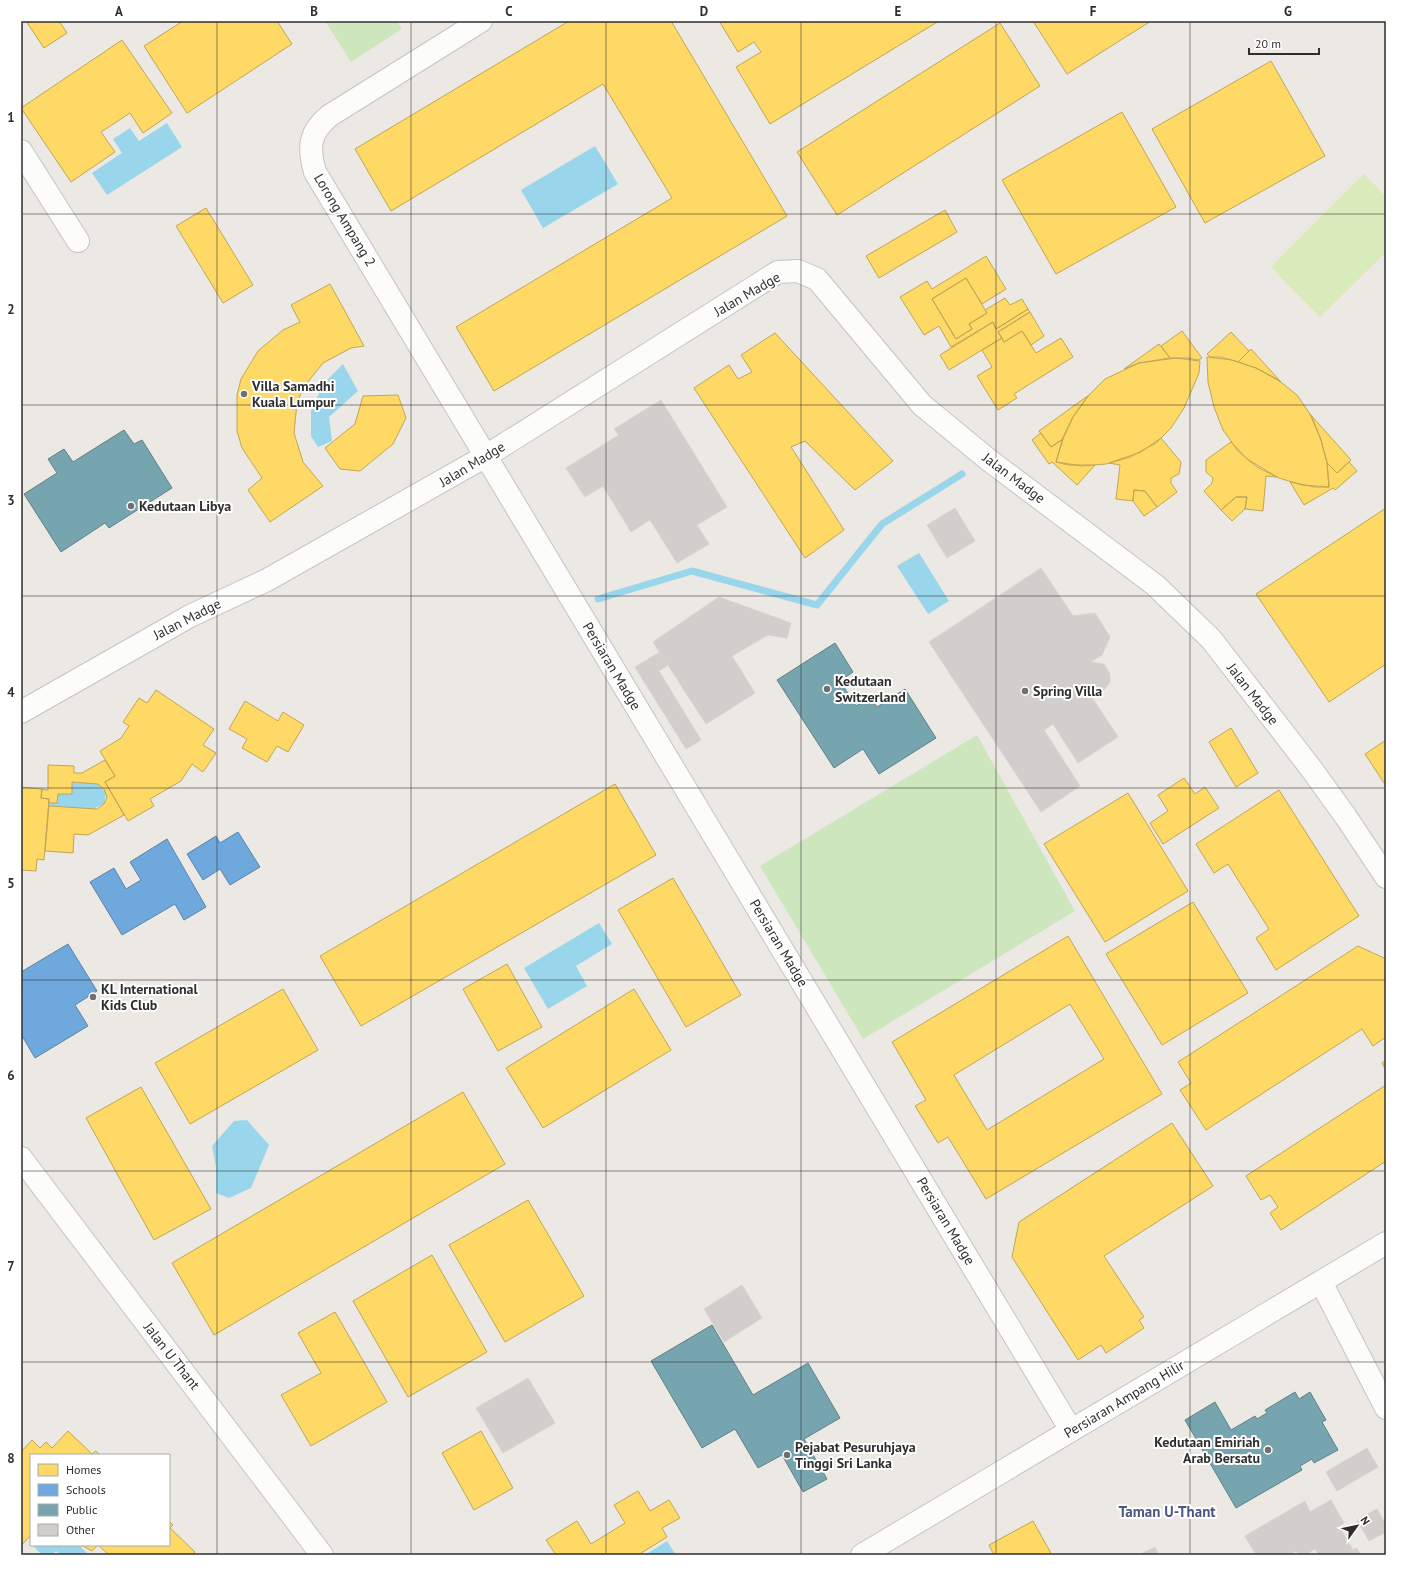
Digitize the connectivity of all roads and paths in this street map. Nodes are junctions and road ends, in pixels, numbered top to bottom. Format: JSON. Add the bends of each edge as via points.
{"nodes":[{"id":1,"x":481,"y":21,"type":"edge"},
{"id":2,"x":21,"y":152,"type":"edge"},
{"id":3,"x":78,"y":241,"type":"dead end"},
{"id":4,"x":486,"y":456,"type":"junction"},
{"id":5,"x":21,"y":712,"type":"edge"},
{"id":6,"x":1386,"y":877,"type":"edge"},
{"id":7,"x":21,"y":1158,"type":"edge"},
{"id":8,"x":1386,"y":1243,"type":"edge"},
{"id":9,"x":1321,"y":1282,"type":"junction"},
{"id":10,"x":1386,"y":1408,"type":"edge"},
{"id":11,"x":1071,"y":1430,"type":"junction"},
{"id":12,"x":322,"y":1555,"type":"edge"},
{"id":13,"x":862,"y":1555,"type":"edge"}],
"edges":[{"from":1,"to":4,"type":"street","name":"Lorong Ampang 2","via":[[329,116],[318,125],[311,141],[311,156],[315,172]]},
{"from":2,"to":3,"type":"street"},
{"from":4,"to":5,"type":"street","name":"Jalan Madge","via":[[342,539],[267,580],[190,616]]},
{"from":4,"to":6,"type":"street","name":"Jalan Madge","via":[[778,272],[798,271],[817,279],[922,405],[990,461],[1155,584],[1211,639],[1310,767]]},
{"from":4,"to":11,"type":"street","name":"Persiaran Madge"},
{"from":7,"to":12,"type":"street","name":"Jalan U Thant"},
{"from":8,"to":9,"type":"street","name":"Persiaran Ampang Hilir"},
{"from":9,"to":10,"type":"street"},
{"from":9,"to":11,"type":"street","name":"Persiaran Ampang Hilir"},
{"from":11,"to":13,"type":"street","name":"Persiaran Ampang Hilir"}]}
